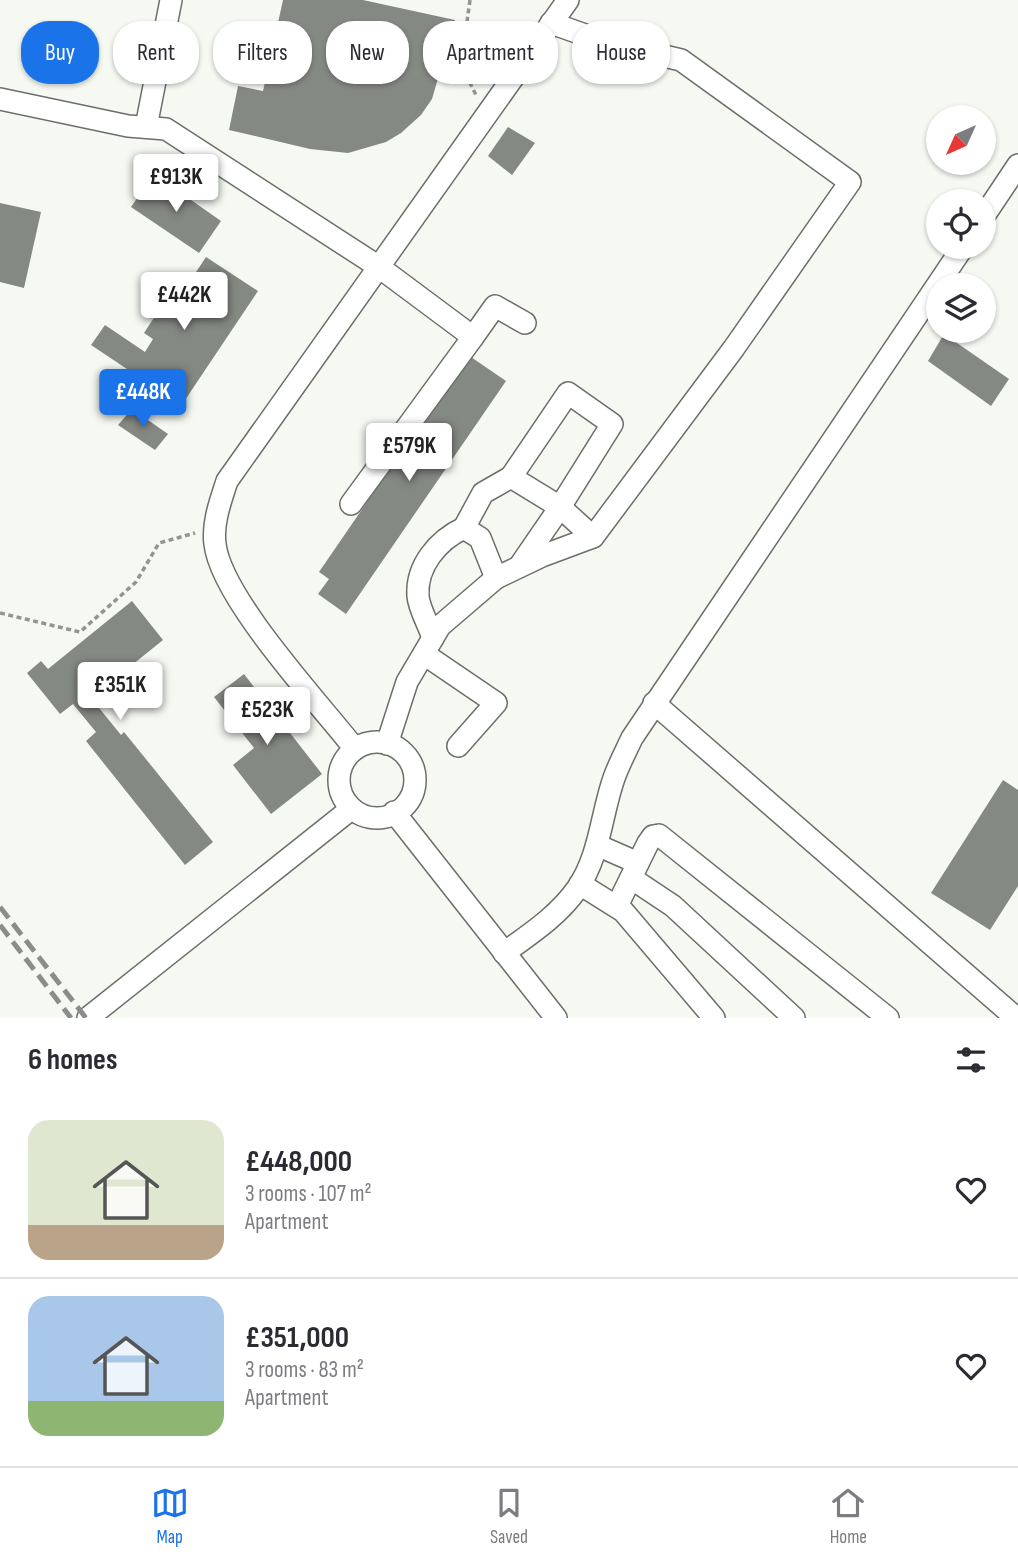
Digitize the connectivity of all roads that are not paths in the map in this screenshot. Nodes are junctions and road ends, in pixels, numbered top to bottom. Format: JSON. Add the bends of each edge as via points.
{"nodes":[{"id":1,"x":171,"y":0,"type":"edge"},
{"id":2,"x":568,"y":0,"type":"edge"},
{"id":3,"x":552,"y":21,"type":"edge"},
{"id":4,"x":558,"y":25,"type":"edge"},
{"id":5,"x":508,"y":84,"type":"edge"},
{"id":6,"x":0,"y":99,"type":"edge"},
{"id":7,"x":146,"y":127,"type":"junction"},
{"id":8,"x":1018,"y":165,"type":"edge"},
{"id":9,"x":996,"y":198,"type":"edge"},
{"id":10,"x":955,"y":259,"type":"edge"},
{"id":11,"x":379,"y":267,"type":"junction"},
{"id":12,"x":526,"y":323,"type":"dead end"},
{"id":13,"x":473,"y":337,"type":"junction"},
{"id":14,"x":511,"y":477,"type":"junction"},
{"id":15,"x":351,"y":504,"type":"dead end"},
{"id":16,"x":560,"y":507,"type":"junction"},
{"id":17,"x":464,"y":528,"type":"junction"},
{"id":18,"x":593,"y":537,"type":"junction"},
{"id":19,"x":520,"y":566,"type":"junction"},
{"id":20,"x":496,"y":578,"type":"junction"},
{"id":21,"x":429,"y":646,"type":"junction"},
{"id":22,"x":653,"y":703,"type":"junction"},
{"id":23,"x":387,"y":744,"type":"junction"},
{"id":24,"x":458,"y":746,"type":"dead end"},
{"id":25,"x":355,"y":749,"type":"junction"},
{"id":26,"x":351,"y":809,"type":"junction"},
{"id":27,"x":394,"y":812,"type":"junction"},
{"id":28,"x":597,"y":845,"type":"junction"},
{"id":29,"x":635,"y":871,"type":"junction"},
{"id":30,"x":578,"y":887,"type":"junction"},
{"id":31,"x":617,"y":906,"type":"junction"},
{"id":32,"x":505,"y":953,"type":"junction"},
{"id":33,"x":88,"y":1018,"type":"edge"},
{"id":34,"x":556,"y":1018,"type":"edge"},
{"id":35,"x":714,"y":1018,"type":"edge"},
{"id":36,"x":794,"y":1018,"type":"edge"},
{"id":37,"x":888,"y":1018,"type":"edge"},
{"id":38,"x":1016,"y":1018,"type":"edge"}],
"edges":[{"from":1,"to":7,"type":"lane"},
{"from":2,"to":3,"type":"lane"},
{"from":4,"to":18,"type":"lane","via":[[681,60],[850,182]]},
{"from":5,"to":11,"type":"lane"},
{"from":6,"to":7,"type":"lane"},
{"from":7,"to":11,"type":"lane","via":[[166,129]]},
{"from":8,"to":9,"type":"lane"},
{"from":10,"to":22,"type":"lane"},
{"from":11,"to":13,"type":"lane"},
{"from":11,"to":25,"type":"lane","via":[[228,481],[214,541],[220,569],[236,598]]},
{"from":12,"to":13,"type":"lane","via":[[495,306]]},
{"from":13,"to":15,"type":"lane"},
{"from":14,"to":16,"type":"lane"},
{"from":14,"to":16,"type":"lane","via":[[568,393],[612,424]]},
{"from":14,"to":17,"type":"lane","via":[[483,493]]},
{"from":16,"to":18,"type":"lane"},
{"from":16,"to":19,"type":"lane"},
{"from":17,"to":20,"type":"lane","via":[[480,538]]},
{"from":17,"to":21,"type":"lane","via":[[449,535],[421,568],[418,598]]},
{"from":18,"to":19,"type":"lane"},
{"from":19,"to":20,"type":"lane"},
{"from":20,"to":21,"type":"lane","via":[[440,626]]},
{"from":21,"to":23,"type":"lane","via":[[407,682]]},
{"from":21,"to":24,"type":"lane","via":[[496,703]]},
{"from":22,"to":28,"type":"lane","via":[[614,779]]},
{"from":22,"to":38,"type":"lane"},
{"from":23,"to":25,"type":"lane","via":[[374,740]]},
{"from":23,"to":27,"type":"lane","via":[[402,750],[416,777],[406,806]]},
{"from":25,"to":26,"type":"lane","via":[[347,753],[337,782]]},
{"from":26,"to":27,"type":"lane","via":[[379,819]]},
{"from":26,"to":33,"type":"lane"},
{"from":27,"to":32,"type":"lane"},
{"from":28,"to":29,"type":"lane"},
{"from":28,"to":30,"type":"lane"},
{"from":29,"to":31,"type":"lane"},
{"from":29,"to":36,"type":"lane"},
{"from":29,"to":37,"type":"lane","via":[[653,836],[667,839]]},
{"from":30,"to":31,"type":"lane"},
{"from":30,"to":32,"type":"lane","via":[[552,918]]},
{"from":31,"to":35,"type":"lane"},
{"from":32,"to":34,"type":"lane"}]}
